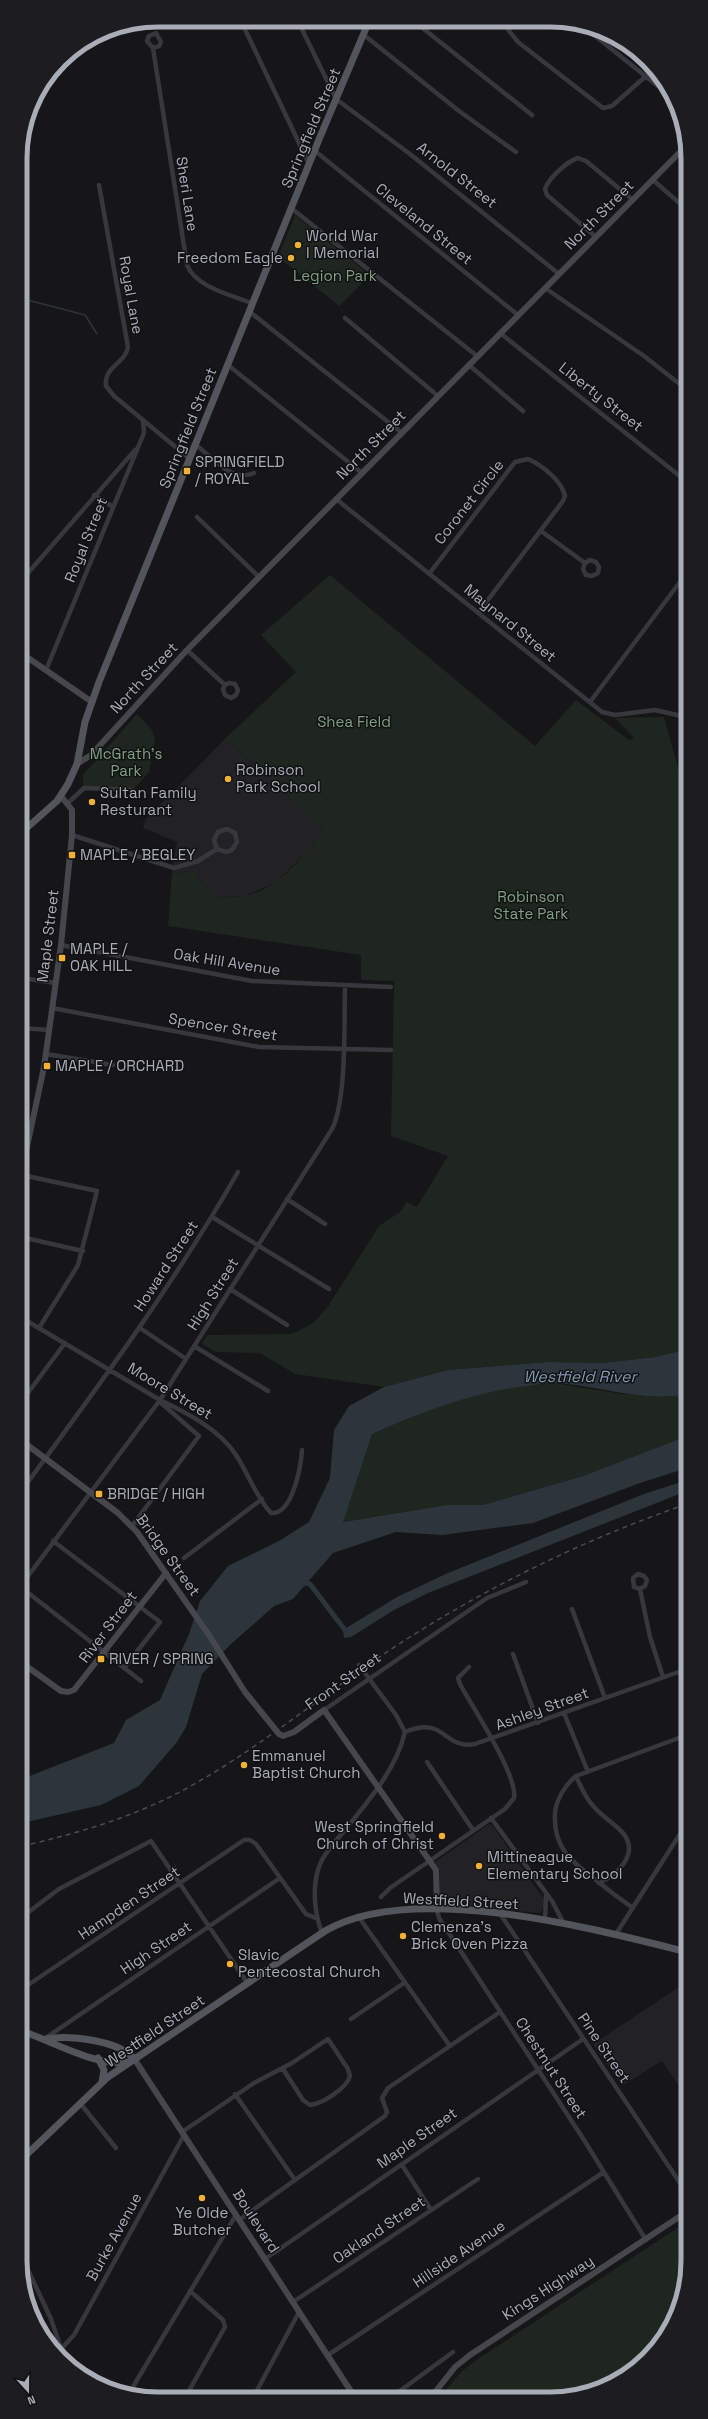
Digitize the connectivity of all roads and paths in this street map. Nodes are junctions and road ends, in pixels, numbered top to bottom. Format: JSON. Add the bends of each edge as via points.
{"nodes":[{"id":1,"x":244,"y":27,"type":"edge"},
{"id":2,"x":301,"y":27,"type":"edge"},
{"id":3,"x":367,"y":27,"type":"edge"},
{"id":4,"x":421,"y":27,"type":"edge"},
{"id":5,"x":506,"y":27,"type":"edge"},
{"id":6,"x":364,"y":35,"type":"junction"},
{"id":7,"x":594,"y":35,"type":"edge"},
{"id":8,"x":153,"y":48,"type":"dead end"},
{"id":9,"x":646,"y":76,"type":"junction"},
{"id":10,"x":661,"y":88,"type":"edge"},
{"id":11,"x":336,"y":99,"type":"junction"},
{"id":12,"x":532,"y":115,"type":"dead end"},
{"id":13,"x":315,"y":151,"type":"junction"},
{"id":14,"x":681,"y":151,"type":"edge"},
{"id":15,"x":516,"y":152,"type":"dead end"},
{"id":16,"x":309,"y":164,"type":"junction"},
{"id":17,"x":653,"y":180,"type":"junction"},
{"id":18,"x":99,"y":185,"type":"dead end"},
{"id":19,"x":632,"y":200,"type":"junction"},
{"id":20,"x":681,"y":204,"type":"edge"},
{"id":21,"x":291,"y":208,"type":"junction"},
{"id":22,"x":596,"y":237,"type":"junction"},
{"id":23,"x":559,"y":274,"type":"junction"},
{"id":24,"x":545,"y":288,"type":"junction"},
{"id":25,"x":253,"y":304,"type":"junction"},
{"id":26,"x":250,"y":312,"type":"junction"},
{"id":27,"x":518,"y":315,"type":"junction"},
{"id":28,"x":345,"y":318,"type":"dead end"},
{"id":29,"x":500,"y":333,"type":"junction"},
{"id":30,"x":477,"y":356,"type":"junction"},
{"id":31,"x":228,"y":365,"type":"junction"},
{"id":32,"x":469,"y":365,"type":"junction"},
{"id":33,"x":681,"y":384,"type":"edge"},
{"id":34,"x":438,"y":396,"type":"junction"},
{"id":35,"x":523,"y":412,"type":"dead end"},
{"id":36,"x":142,"y":420,"type":"junction"},
{"id":37,"x":402,"y":433,"type":"junction"},
{"id":38,"x":196,"y":445,"type":"junction"},
{"id":39,"x":137,"y":447,"type":"junction"},
{"id":40,"x":190,"y":459,"type":"junction"},
{"id":41,"x":362,"y":472,"type":"junction"},
{"id":42,"x":254,"y":473,"type":"dead end"},
{"id":43,"x":681,"y":476,"type":"edge"},
{"id":44,"x":94,"y":495,"type":"junction"},
{"id":45,"x":336,"y":500,"type":"junction"},
{"id":46,"x":113,"y":507,"type":"junction"},
{"id":47,"x":197,"y":517,"type":"dead end"},
{"id":48,"x":541,"y":531,"type":"junction"},
{"id":49,"x":585,"y":563,"type":"dead end"},
{"id":50,"x":27,"y":574,"type":"edge"},
{"id":51,"x":429,"y":574,"type":"junction"},
{"id":52,"x":259,"y":577,"type":"junction"},
{"id":53,"x":681,"y":581,"type":"edge"},
{"id":54,"x":478,"y":613,"type":"junction"},
{"id":55,"x":187,"y":650,"type":"junction"},
{"id":56,"x":27,"y":658,"type":"edge"},
{"id":57,"x":46,"y":670,"type":"junction"},
{"id":58,"x":225,"y":685,"type":"dead end"},
{"id":59,"x":92,"y":702,"type":"junction"},
{"id":60,"x":590,"y":702,"type":"junction"},
{"id":61,"x":681,"y":716,"type":"edge"},
{"id":62,"x":77,"y":764,"type":"junction"},
{"id":63,"x":133,"y":790,"type":"dead end"},
{"id":64,"x":61,"y":796,"type":"junction"},
{"id":65,"x":67,"y":804,"type":"junction"},
{"id":66,"x":27,"y":827,"type":"edge"},
{"id":67,"x":72,"y":835,"type":"junction"},
{"id":68,"x":217,"y":849,"type":"junction"},
{"id":69,"x":61,"y":945,"type":"junction"},
{"id":70,"x":27,"y":979,"type":"edge"},
{"id":71,"x":56,"y":983,"type":"junction"},
{"id":72,"x":345,"y":985,"type":"junction"},
{"id":73,"x":391,"y":987,"type":"dead end"},
{"id":74,"x":52,"y":1008,"type":"junction"},
{"id":75,"x":27,"y":1028,"type":"edge"},
{"id":76,"x":49,"y":1030,"type":"junction"},
{"id":77,"x":343,"y":1050,"type":"junction"},
{"id":78,"x":391,"y":1050,"type":"dead end"},
{"id":79,"x":46,"y":1054,"type":"junction"},
{"id":80,"x":113,"y":1065,"type":"dead end"},
{"id":81,"x":27,"y":1147,"type":"edge"},
{"id":82,"x":27,"y":1172,"type":"edge"},
{"id":83,"x":238,"y":1172,"type":"dead end"},
{"id":84,"x":287,"y":1199,"type":"junction"},
{"id":85,"x":212,"y":1217,"type":"junction"},
{"id":86,"x":325,"y":1224,"type":"dead end"},
{"id":87,"x":27,"y":1238,"type":"edge"},
{"id":88,"x":258,"y":1245,"type":"junction"},
{"id":89,"x":83,"y":1250,"type":"junction"},
{"id":90,"x":230,"y":1289,"type":"junction"},
{"id":91,"x":329,"y":1289,"type":"dead end"},
{"id":92,"x":27,"y":1321,"type":"edge"},
{"id":93,"x":287,"y":1325,"type":"dead end"},
{"id":94,"x":39,"y":1328,"type":"junction"},
{"id":95,"x":140,"y":1328,"type":"junction"},
{"id":96,"x":65,"y":1343,"type":"junction"},
{"id":97,"x":194,"y":1346,"type":"junction"},
{"id":98,"x":186,"y":1359,"type":"junction"},
{"id":99,"x":111,"y":1370,"type":"junction"},
{"id":100,"x":268,"y":1391,"type":"dead end"},
{"id":101,"x":27,"y":1394,"type":"edge"},
{"id":102,"x":160,"y":1400,"type":"junction"},
{"id":103,"x":27,"y":1445,"type":"edge"},
{"id":104,"x":302,"y":1450,"type":"dead end"},
{"id":105,"x":45,"y":1458,"type":"junction"},
{"id":106,"x":27,"y":1483,"type":"edge"},
{"id":107,"x":91,"y":1492,"type":"junction"},
{"id":108,"x":262,"y":1499,"type":"junction"},
{"id":109,"x":132,"y":1526,"type":"junction"},
{"id":110,"x":54,"y":1541,"type":"junction"},
{"id":111,"x":184,"y":1558,"type":"dead end"},
{"id":112,"x":166,"y":1573,"type":"junction"},
{"id":113,"x":27,"y":1577,"type":"edge"},
{"id":114,"x":526,"y":1582,"type":"dead end"},
{"id":115,"x":640,"y":1589,"type":"dead end"},
{"id":116,"x":27,"y":1592,"type":"edge"},
{"id":117,"x":140,"y":1605,"type":"junction"},
{"id":118,"x":572,"y":1609,"type":"dead end"},
{"id":119,"x":209,"y":1635,"type":"joint"},
{"id":120,"x":104,"y":1652,"type":"junction"},
{"id":121,"x":513,"y":1654,"type":"dead end"},
{"id":122,"x":359,"y":1665,"type":"dead end"},
{"id":123,"x":27,"y":1667,"type":"edge"},
{"id":124,"x":468,"y":1667,"type":"dead end"},
{"id":125,"x":124,"y":1668,"type":"junction"},
{"id":126,"x":681,"y":1671,"type":"edge"},
{"id":127,"x":663,"y":1677,"type":"junction"},
{"id":128,"x":370,"y":1678,"type":"junction"},
{"id":129,"x":141,"y":1681,"type":"dead end"},
{"id":130,"x":606,"y":1698,"type":"junction"},
{"id":131,"x":324,"y":1710,"type":"junction"},
{"id":132,"x":564,"y":1714,"type":"junction"},
{"id":133,"x":538,"y":1723,"type":"junction"},
{"id":134,"x":405,"y":1732,"type":"junction"},
{"id":135,"x":681,"y":1737,"type":"edge"},
{"id":136,"x":492,"y":1740,"type":"junction"},
{"id":137,"x":427,"y":1762,"type":"dead end"},
{"id":138,"x":588,"y":1772,"type":"junction"},
{"id":139,"x":576,"y":1776,"type":"junction"},
{"id":140,"x":379,"y":1787,"type":"junction"},
{"id":141,"x":491,"y":1818,"type":"junction"},
{"id":142,"x":473,"y":1830,"type":"junction"},
{"id":143,"x":681,"y":1832,"type":"edge"},
{"id":144,"x":430,"y":1860,"type":"junction"},
{"id":145,"x":280,"y":1878,"type":"junction"},
{"id":146,"x":180,"y":1883,"type":"junction"},
{"id":147,"x":599,"y":1883,"type":"junction"},
{"id":148,"x":546,"y":1896,"type":"junction"},
{"id":149,"x":381,"y":1897,"type":"dead end"},
{"id":150,"x":633,"y":1908,"type":"junction"},
{"id":151,"x":437,"y":1910,"type":"junction"},
{"id":152,"x":27,"y":1913,"type":"edge"},
{"id":153,"x":501,"y":1915,"type":"junction"},
{"id":154,"x":358,"y":1916,"type":"junction"},
{"id":155,"x":318,"y":1919,"type":"junction"},
{"id":156,"x":545,"y":1920,"type":"junction"},
{"id":157,"x":562,"y":1922,"type":"junction"},
{"id":158,"x":209,"y":1927,"type":"junction"},
{"id":159,"x":322,"y":1933,"type":"junction"},
{"id":160,"x":616,"y":1934,"type":"junction"},
{"id":161,"x":681,"y":1950,"type":"edge"},
{"id":162,"x":404,"y":1983,"type":"junction"},
{"id":163,"x":248,"y":1984,"type":"junction"},
{"id":164,"x":27,"y":1986,"type":"edge"},
{"id":165,"x":500,"y":2012,"type":"junction"},
{"id":166,"x":351,"y":2019,"type":"dead end"},
{"id":167,"x":27,"y":2033,"type":"edge"},
{"id":168,"x":46,"y":2039,"type":"junction"},
{"id":169,"x":583,"y":2039,"type":"junction"},
{"id":170,"x":450,"y":2046,"type":"junction"},
{"id":171,"x":98,"y":2058,"type":"junction"},
{"id":172,"x":135,"y":2060,"type":"junction"},
{"id":173,"x":283,"y":2068,"type":"junction"},
{"id":174,"x":538,"y":2070,"type":"junction"},
{"id":175,"x":101,"y":2083,"type":"junction"},
{"id":176,"x":236,"y":2094,"type":"junction"},
{"id":177,"x":80,"y":2103,"type":"junction"},
{"id":178,"x":183,"y":2134,"type":"junction"},
{"id":179,"x":116,"y":2148,"type":"dead end"},
{"id":180,"x":27,"y":2154,"type":"edge"},
{"id":181,"x":402,"y":2165,"type":"junction"},
{"id":182,"x":604,"y":2172,"type":"junction"},
{"id":183,"x":478,"y":2179,"type":"dead end"},
{"id":184,"x":295,"y":2180,"type":"junction"},
{"id":185,"x":681,"y":2185,"type":"edge"},
{"id":186,"x":431,"y":2210,"type":"junction"},
{"id":187,"x":681,"y":2216,"type":"edge"},
{"id":188,"x":237,"y":2217,"type":"junction"},
{"id":189,"x":646,"y":2240,"type":"junction"},
{"id":190,"x":265,"y":2260,"type":"junction"},
{"id":191,"x":27,"y":2267,"type":"edge"},
{"id":192,"x":190,"y":2291,"type":"junction"},
{"id":193,"x":293,"y":2302,"type":"junction"},
{"id":194,"x":300,"y":2312,"type":"junction"},
{"id":195,"x":62,"y":2348,"type":"junction"},
{"id":196,"x":63,"y":2352,"type":"edge"},
{"id":197,"x":453,"y":2352,"type":"dead end"},
{"id":198,"x":328,"y":2355,"type":"junction"},
{"id":199,"x":132,"y":2389,"type":"edge"},
{"id":200,"x":188,"y":2392,"type":"edge"},
{"id":201,"x":256,"y":2392,"type":"edge"},
{"id":202,"x":351,"y":2392,"type":"edge"},
{"id":203,"x":398,"y":2392,"type":"edge"},
{"id":204,"x":435,"y":2392,"type":"edge"}],
"edges":[{"from":1,"to":16,"type":"street"},
{"from":2,"to":11,"type":"street"},
{"from":3,"to":6,"type":"main road","name":"Springfield Street"},
{"from":4,"to":12,"type":"street"},
{"from":5,"to":9,"type":"street","via":[[518,42],[603,108],[610,107]]},
{"from":6,"to":11,"type":"main road","name":"Springfield Street"},
{"from":6,"to":15,"type":"street","via":[[459,111]]},
{"from":7,"to":9,"type":"street"},
{"from":8,"to":25,"type":"street","name":"Sheri Lane","via":[[190,273],[201,282]]},
{"from":9,"to":10,"type":"street"},
{"from":11,"to":13,"type":"main road","name":"Springfield Street"},
{"from":11,"to":23,"type":"street","name":"Arnold Street","via":[[410,154]]},
{"from":13,"to":16,"type":"main road","name":"Springfield Street"},
{"from":13,"to":27,"type":"street","name":"Cleveland Street"},
{"from":14,"to":17,"type":"main road","name":"North Street"},
{"from":16,"to":21,"type":"main road","name":"Springfield Street"},
{"from":17,"to":19,"type":"main road","name":"North Street"},
{"from":17,"to":20,"type":"street"},
{"from":18,"to":36,"type":"street","name":"Royal Lane","via":[[128,347],[124,357],[109,371],[106,384],[110,392]]},
{"from":19,"to":22,"type":"main road","name":"North Street"},
{"from":19,"to":22,"type":"street","via":[[578,158],[570,162],[549,182],[545,189],[547,195]]},
{"from":21,"to":25,"type":"main road","name":"Springfield Street"},
{"from":21,"to":30,"type":"street"},
{"from":22,"to":23,"type":"main road","name":"North Street"},
{"from":23,"to":24,"type":"main road","name":"North Street"},
{"from":24,"to":27,"type":"main road","name":"North Street"},
{"from":24,"to":33,"type":"street"},
{"from":25,"to":26,"type":"main road","name":"Springfield Street"},
{"from":26,"to":31,"type":"main road","name":"Springfield Street"},
{"from":26,"to":37,"type":"street"},
{"from":27,"to":29,"type":"main road","name":"North Street"},
{"from":28,"to":34,"type":"street"},
{"from":29,"to":30,"type":"main road","name":"North Street"},
{"from":29,"to":43,"type":"street","name":"Liberty Street"},
{"from":30,"to":32,"type":"main road","name":"North Street"},
{"from":31,"to":38,"type":"main road","name":"Springfield Street"},
{"from":31,"to":41,"type":"street"},
{"from":32,"to":34,"type":"main road","name":"North Street"},
{"from":32,"to":35,"type":"street"},
{"from":34,"to":37,"type":"main road","name":"North Street"},
{"from":36,"to":39,"type":"street","name":"Royal Street","via":[[144,430]]},
{"from":36,"to":40,"type":"street","name":"Royal Lane"},
{"from":37,"to":41,"type":"main road","name":"North Street"},
{"from":38,"to":40,"type":"main road","name":"Springfield Street"},
{"from":38,"to":42,"type":"street","via":[[235,474],[246,476]]},
{"from":39,"to":44,"type":"street"},
{"from":39,"to":46,"type":"street","name":"Royal Street"},
{"from":40,"to":59,"type":"main road","name":"Springfield Street"},
{"from":41,"to":45,"type":"main road","name":"North Street"},
{"from":44,"to":46,"type":"street"},
{"from":44,"to":50,"type":"street"},
{"from":45,"to":51,"type":"street","name":"Maynard Street"},
{"from":45,"to":52,"type":"main road","name":"North Street"},
{"from":46,"to":57,"type":"street","name":"Royal Street"},
{"from":47,"to":52,"type":"street"},
{"from":48,"to":49,"type":"street"},
{"from":48,"to":51,"type":"street","name":"Coronet Circle","via":[[563,501],[564,492],[558,482],[532,461],[518,460]]},
{"from":48,"to":54,"type":"street","name":"Coronet Circle"},
{"from":51,"to":54,"type":"street","name":"Maynard Street"},
{"from":52,"to":55,"type":"main road","name":"North Street"},
{"from":53,"to":60,"type":"street"},
{"from":54,"to":60,"type":"street","name":"Maynard Street"},
{"from":55,"to":58,"type":"street"},
{"from":55,"to":62,"type":"main road","name":"North Street","via":[[91,755]]},
{"from":56,"to":57,"type":"main road"},
{"from":57,"to":59,"type":"main road"},
{"from":59,"to":62,"type":"main road","name":"Springfield Street","via":[[85,722]]},
{"from":60,"to":61,"type":"street","name":"Maynard Street","via":[[608,715],[655,710]]},
{"from":62,"to":64,"type":"main road","name":"Springfield Street"},
{"from":63,"to":65,"type":"street","via":[[84,788]]},
{"from":64,"to":65,"type":"main road","name":"Maple Street"},
{"from":64,"to":66,"type":"main road","name":"Springfield Street"},
{"from":65,"to":67,"type":"main road","name":"Maple Street","via":[[74,818]]},
{"from":67,"to":68,"type":"street","via":[[174,868],[198,861]]},
{"from":67,"to":69,"type":"main road","name":"Maple Street"},
{"from":68,"to":68,"type":"street","via":[[214,840],[218,832],[227,829],[235,833],[237,842],[233,850],[226,852]]},
{"from":69,"to":71,"type":"main road","name":"Maple Street"},
{"from":69,"to":72,"type":"street","name":"Oak Hill Avenue","via":[[252,981]]},
{"from":70,"to":71,"type":"street"},
{"from":71,"to":74,"type":"main road","name":"Maple Street"},
{"from":72,"to":73,"type":"street","name":"Oak Hill Avenue"},
{"from":72,"to":77,"type":"street","name":"High Street"},
{"from":74,"to":76,"type":"main road","name":"Maple Street"},
{"from":74,"to":77,"type":"street","name":"Spencer Street","via":[[247,1046]]},
{"from":75,"to":76,"type":"street"},
{"from":76,"to":79,"type":"main road","name":"Maple Street"},
{"from":77,"to":78,"type":"street","name":"Spencer Street"},
{"from":77,"to":84,"type":"street","name":"High Street","via":[[336,1122]]},
{"from":79,"to":80,"type":"street"},
{"from":79,"to":81,"type":"main road","name":"Maple Street"},
{"from":82,"to":89,"type":"street","via":[[97,1191]]},
{"from":83,"to":85,"type":"street","name":"Howard Street"},
{"from":84,"to":86,"type":"street"},
{"from":84,"to":88,"type":"street","name":"High Street"},
{"from":85,"to":88,"type":"street"},
{"from":85,"to":95,"type":"street","name":"Howard Street"},
{"from":87,"to":89,"type":"street"},
{"from":88,"to":90,"type":"street","name":"High Street"},
{"from":88,"to":91,"type":"street"},
{"from":89,"to":94,"type":"street","via":[[75,1272]]},
{"from":90,"to":93,"type":"street"},
{"from":90,"to":97,"type":"street","name":"High Street"},
{"from":92,"to":94,"type":"street","name":"Moore Street"},
{"from":94,"to":96,"type":"street","name":"Moore Street"},
{"from":95,"to":98,"type":"street"},
{"from":95,"to":99,"type":"street","name":"Howard Street"},
{"from":96,"to":99,"type":"street","name":"Moore Street"},
{"from":96,"to":101,"type":"street"},
{"from":97,"to":98,"type":"street","name":"High Street"},
{"from":97,"to":100,"type":"street"},
{"from":98,"to":102,"type":"street","name":"High Street"},
{"from":99,"to":102,"type":"street","name":"Moore Street"},
{"from":99,"to":105,"type":"street","name":"Howard Street"},
{"from":102,"to":107,"type":"street","name":"High Street"},
{"from":102,"to":108,"type":"street","name":"Moore Street","via":[[181,1410],[222,1438],[236,1455]]},
{"from":102,"to":109,"type":"street","via":[[199,1436]]},
{"from":103,"to":105,"type":"main road","name":"Bridge Street"},
{"from":104,"to":108,"type":"street","name":"Moore Street","via":[[301,1469],[293,1492],[285,1505],[277,1512],[270,1512]]},
{"from":105,"to":106,"type":"street","name":"Howard Street"},
{"from":105,"to":107,"type":"main road","name":"Bridge Street"},
{"from":107,"to":109,"type":"main road","name":"Bridge Street"},
{"from":107,"to":110,"type":"street","name":"High Street"},
{"from":108,"to":111,"type":"street"},
{"from":109,"to":112,"type":"main road","name":"Bridge Street"},
{"from":110,"to":113,"type":"street","name":"High Street"},
{"from":110,"to":117,"type":"street"},
{"from":112,"to":117,"type":"main road","name":"River Street"},
{"from":112,"to":119,"type":"main road","name":"Bridge Street"},
{"from":114,"to":128,"type":"street","name":"Front Street","via":[[487,1598]]},
{"from":115,"to":127,"type":"street","via":[[650,1637]]},
{"from":116,"to":120,"type":"street"},
{"from":117,"to":120,"type":"main road","name":"River Street"},
{"from":117,"to":125,"type":"street","via":[[160,1622]]},
{"from":118,"to":130,"type":"street"},
{"from":119,"to":131,"type":"main road","name":"Front Street","via":[[254,1703],[281,1735],[294,1732]]},
{"from":120,"to":123,"type":"main road","name":"River Street","via":[[79,1686],[68,1692],[57,1689]]},
{"from":120,"to":125,"type":"street"},
{"from":121,"to":133,"type":"street"},
{"from":122,"to":128,"type":"street"},
{"from":124,"to":136,"type":"street","via":[[458,1678]]},
{"from":125,"to":129,"type":"street"},
{"from":126,"to":127,"type":"street","name":"Ashley Street"},
{"from":127,"to":130,"type":"street","name":"Ashley Street"},
{"from":128,"to":131,"type":"street","name":"Front Street"},
{"from":128,"to":134,"type":"street","via":[[399,1719]]},
{"from":130,"to":132,"type":"street","name":"Ashley Street"},
{"from":131,"to":140,"type":"main road"},
{"from":132,"to":133,"type":"street","name":"Ashley Street"},
{"from":132,"to":138,"type":"street"},
{"from":133,"to":136,"type":"street","name":"Ashley Street"},
{"from":134,"to":136,"type":"street","name":"Ashley Street","via":[[431,1727],[460,1744],[472,1745]]},
{"from":134,"to":140,"type":"street"},
{"from":135,"to":138,"type":"street"},
{"from":136,"to":141,"type":"street","via":[[514,1790],[512,1802]]},
{"from":137,"to":142,"type":"street"},
{"from":138,"to":139,"type":"street"},
{"from":139,"to":147,"type":"street","via":[[564,1790],[557,1805],[556,1832],[567,1857]]},
{"from":139,"to":147,"type":"street","via":[[592,1806],[622,1833],[628,1845],[627,1857],[621,1868],[612,1877]]},
{"from":140,"to":144,"type":"main road"},
{"from":140,"to":155,"type":"street","via":[[319,1866],[316,1882]]},
{"from":141,"to":142,"type":"street"},
{"from":141,"to":148,"type":"street"},
{"from":142,"to":144,"type":"street"},
{"from":143,"to":150,"type":"street"},
{"from":144,"to":149,"type":"street"},
{"from":144,"to":151,"type":"main road","via":[[437,1873]]},
{"from":145,"to":146,"type":"street","name":"Hampden Street","via":[[257,1845],[250,1840],[240,1842]]},
{"from":145,"to":155,"type":"street","via":[[306,1914]]},
{"from":145,"to":158,"type":"street","name":"High Street"},
{"from":146,"to":152,"type":"street","via":[[152,1842],[59,1889]]},
{"from":146,"to":158,"type":"street"},
{"from":146,"to":164,"type":"street","name":"Hampden Street"},
{"from":147,"to":150,"type":"street"},
{"from":148,"to":156,"type":"street"},
{"from":148,"to":157,"type":"street"},
{"from":150,"to":160,"type":"street"},
{"from":151,"to":153,"type":"main road","name":"Westfield Street"},
{"from":151,"to":154,"type":"main road","name":"Westfield Street","via":[[392,1911]]},
{"from":151,"to":165,"type":"street","name":"Chestnut Street","via":[[439,1918]]},
{"from":153,"to":156,"type":"main road","name":"Westfield Street"},
{"from":153,"to":169,"type":"street","name":"Pine Street"},
{"from":154,"to":159,"type":"main road","name":"Westfield Street"},
{"from":154,"to":162,"type":"street"},
{"from":155,"to":159,"type":"street"},
{"from":156,"to":157,"type":"main road","name":"Westfield Street"},
{"from":157,"to":160,"type":"main road","name":"Westfield Street"},
{"from":158,"to":163,"type":"street"},
{"from":158,"to":168,"type":"street","name":"High Street"},
{"from":159,"to":163,"type":"main road","name":"Westfield Street"},
{"from":160,"to":161,"type":"main road","name":"Westfield Street"},
{"from":162,"to":166,"type":"street"},
{"from":162,"to":170,"type":"street"},
{"from":163,"to":172,"type":"main road","name":"Westfield Street"},
{"from":165,"to":170,"type":"street"},
{"from":165,"to":174,"type":"street","name":"Chestnut Street"},
{"from":167,"to":168,"type":"main road"},
{"from":168,"to":171,"type":"main road","via":[[56,2046]]},
{"from":168,"to":172,"type":"main road","via":[[61,2036],[115,2047],[127,2052]]},
{"from":169,"to":174,"type":"street","name":"Maple Street"},
{"from":169,"to":185,"type":"street","name":"Pine Street"},
{"from":170,"to":184,"type":"street","via":[[388,2088],[382,2099],[387,2112],[385,2116]]},
{"from":171,"to":172,"type":"main road","via":[[120,2064]]},
{"from":171,"to":175,"type":"main road","via":[[105,2075]]},
{"from":172,"to":175,"type":"main road","name":"Westfield Street"},
{"from":172,"to":178,"type":"main road","name":"Boulevard"},
{"from":173,"to":173,"type":"street","via":[[328,2039],[350,2076],[345,2084],[312,2105],[305,2102]]},
{"from":173,"to":176,"type":"street"},
{"from":174,"to":181,"type":"street","name":"Maple Street"},
{"from":174,"to":182,"type":"street","name":"Chestnut Street"},
{"from":175,"to":177,"type":"main road","name":"Westfield Street"},
{"from":176,"to":178,"type":"street"},
{"from":176,"to":184,"type":"street"},
{"from":177,"to":179,"type":"street"},
{"from":177,"to":180,"type":"main road","name":"Westfield Street"},
{"from":178,"to":188,"type":"main road","name":"Boulevard"},
{"from":178,"to":195,"type":"street","name":"Burke Avenue","via":[[74,2334]]},
{"from":181,"to":186,"type":"street"},
{"from":181,"to":190,"type":"street","name":"Maple Street"},
{"from":182,"to":189,"type":"street","name":"Chestnut Street"},
{"from":182,"to":198,"type":"street","name":"Hillside Avenue"},
{"from":183,"to":186,"type":"street","name":"Oakland Street"},
{"from":184,"to":188,"type":"street"},
{"from":186,"to":193,"type":"street","name":"Oakland Street"},
{"from":187,"to":189,"type":"main road","name":"Kings Highway"},
{"from":188,"to":190,"type":"main road","name":"Boulevard"},
{"from":188,"to":192,"type":"street"},
{"from":189,"to":204,"type":"main road","name":"Kings Highway","via":[[470,2355],[456,2367]]},
{"from":190,"to":193,"type":"main road","name":"Boulevard"},
{"from":191,"to":195,"type":"street"},
{"from":192,"to":199,"type":"street"},
{"from":192,"to":200,"type":"street","via":[[223,2320],[226,2327]]},
{"from":193,"to":194,"type":"main road","name":"Boulevard"},
{"from":194,"to":198,"type":"main road","name":"Boulevard"},
{"from":194,"to":201,"type":"street"},
{"from":195,"to":196,"type":"street"},
{"from":197,"to":203,"type":"street"},
{"from":198,"to":202,"type":"main road","name":"Boulevard"}]}
